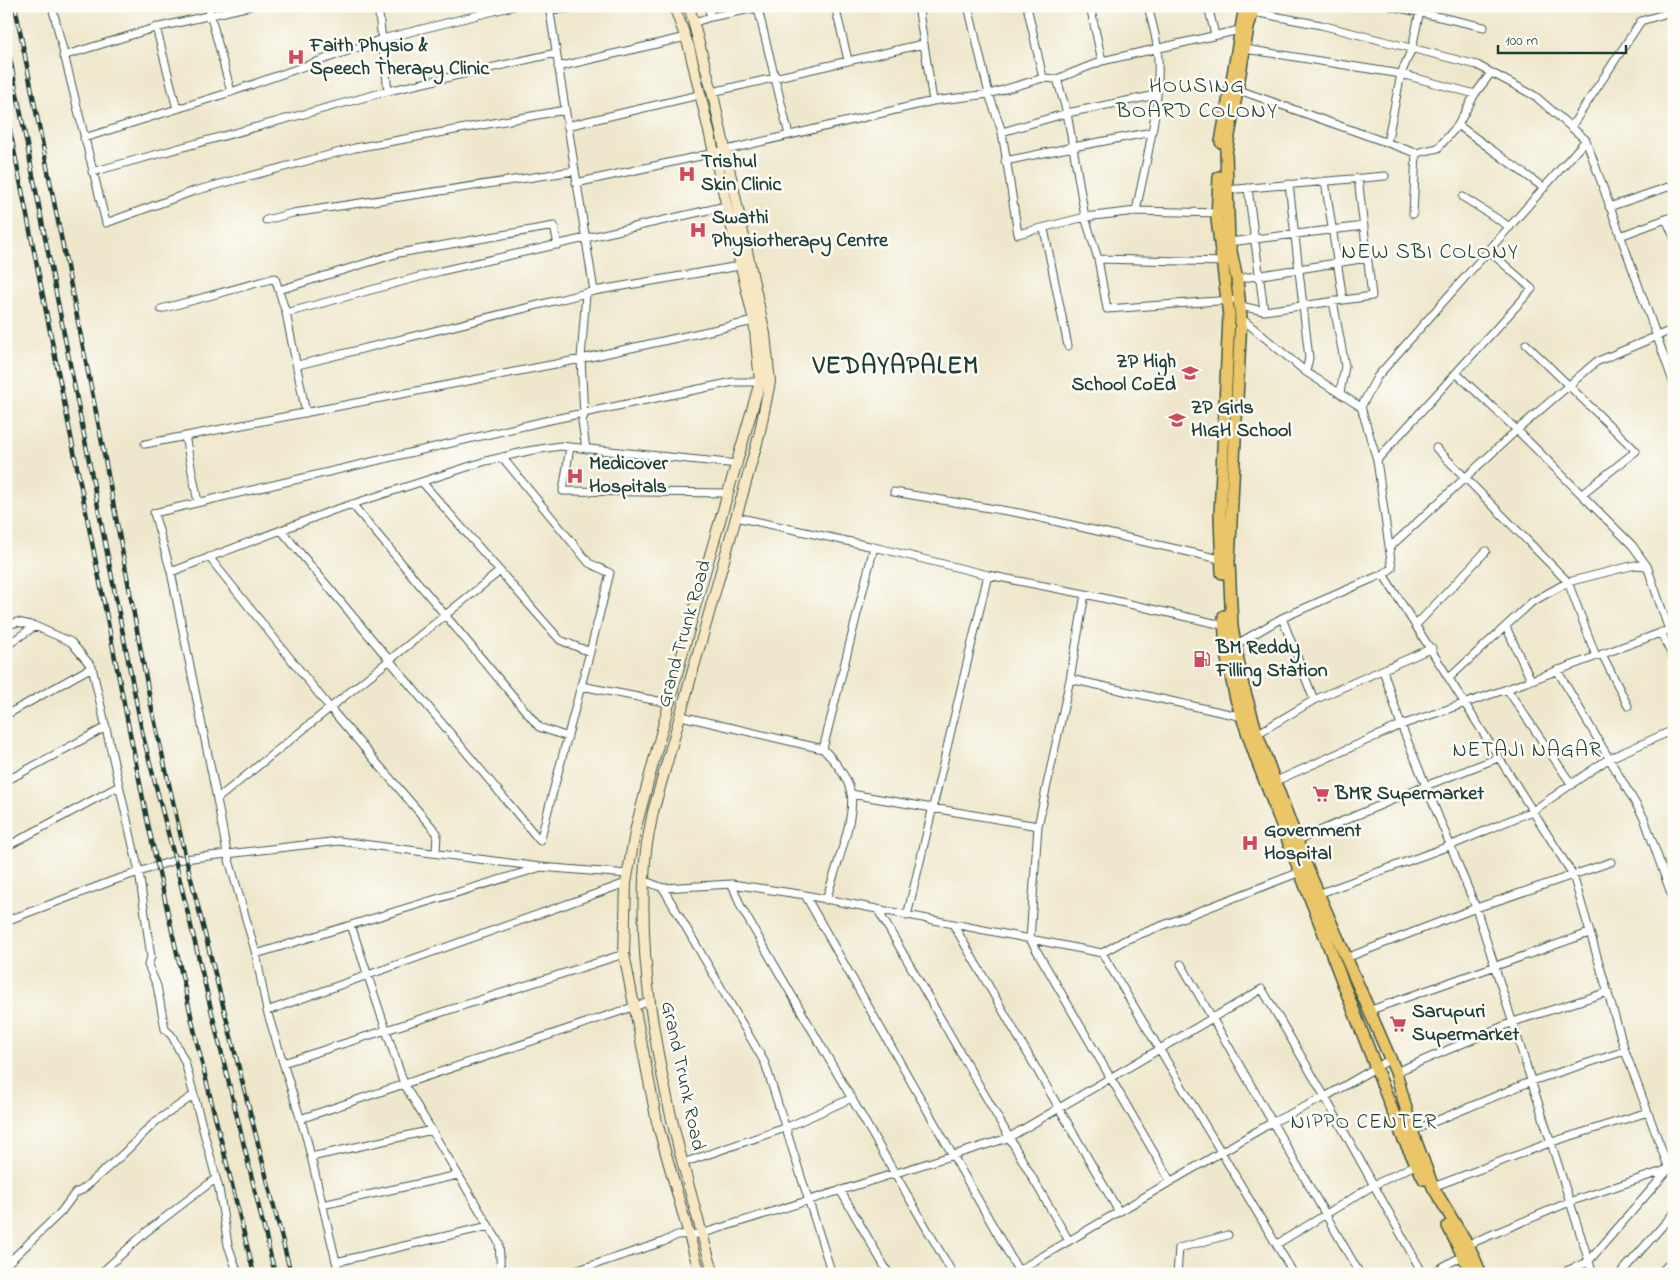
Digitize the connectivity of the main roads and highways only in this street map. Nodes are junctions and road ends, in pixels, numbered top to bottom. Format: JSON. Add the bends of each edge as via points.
{"nodes":[{"id":1,"x":674,"y":6,"type":"edge"},
{"id":2,"x":689,"y":6,"type":"edge"},
{"id":3,"x":1251,"y":8,"type":"edge"},
{"id":4,"x":1244,"y":29,"type":"junction"},
{"id":5,"x":1222,"y":214,"type":"junction"},
{"id":6,"x":1228,"y":262,"type":"junction"},
{"id":7,"x":1225,"y":561,"type":"junction"},
{"id":8,"x":1228,"y":626,"type":"junction"},
{"id":9,"x":686,"y":698,"type":"junction"},
{"id":10,"x":670,"y":699,"type":"junction"},
{"id":11,"x":1247,"y":718,"type":"junction"},
{"id":12,"x":664,"y":724,"type":"junction"},
{"id":13,"x":678,"y":727,"type":"junction"},
{"id":14,"x":631,"y":860,"type":"junction"},
{"id":15,"x":645,"y":860,"type":"junction"},
{"id":16,"x":1304,"y":871,"type":"junction"},
{"id":17,"x":626,"y":912,"type":"junction"},
{"id":18,"x":643,"y":913,"type":"junction"},
{"id":19,"x":1420,"y":1163,"type":"junction"},
{"id":20,"x":1467,"y":1251,"type":"junction"},
{"id":21,"x":700,"y":1274,"type":"edge"},
{"id":22,"x":714,"y":1274,"type":"edge"},
{"id":23,"x":1472,"y":1274,"type":"edge"},
{"id":24,"x":1481,"y":1274,"type":"edge"}],
"edges":[{"from":1,"to":10,"type":"main road","via":[[686,37],[754,321],[760,382]]},
{"from":2,"to":9,"type":"main road","name":"Grand Trunk Road","via":[[712,92],[750,264],[765,334],[770,382],[759,436]]},
{"from":3,"to":4,"type":"main road"},
{"from":4,"to":5,"type":"main road","via":[[1239,90],[1226,153]]},
{"from":4,"to":5,"type":"main road","via":[[1220,147]]},
{"from":5,"to":6,"type":"main road"},
{"from":5,"to":6,"type":"main road","via":[[1229,242]]},
{"from":6,"to":7,"type":"main road","via":[[1228,361],[1220,515]]},
{"from":6,"to":7,"type":"main road","via":[[1237,280],[1241,318]]},
{"from":7,"to":8,"type":"main road"},
{"from":8,"to":11,"type":"main road","via":[[1237,644]]},
{"from":8,"to":11,"type":"main road","via":[[1226,654]]},
{"from":9,"to":10,"type":"main road"},
{"from":9,"to":13,"type":"main road","name":"Grand Trunk Road"},
{"from":10,"to":12,"type":"main road"},
{"from":11,"to":16,"type":"main road"},
{"from":11,"to":16,"type":"main road","via":[[1257,734],[1298,840]]},
{"from":12,"to":13,"type":"main road"},
{"from":12,"to":14,"type":"main road","via":[[636,827]]},
{"from":13,"to":15,"type":"main road","name":"Grand Trunk Road","via":[[653,812]]},
{"from":14,"to":15,"type":"main road"},
{"from":14,"to":17,"type":"main road"},
{"from":15,"to":18,"type":"main road","name":"Grand Trunk Road"},
{"from":16,"to":19,"type":"main road","via":[[1403,1138]]},
{"from":16,"to":19,"type":"main road","via":[[1318,894],[1396,1072]]},
{"from":17,"to":18,"type":"main road"},
{"from":17,"to":21,"type":"main road","via":[[624,954],[634,1007],[658,1122]]},
{"from":18,"to":22,"type":"main road","name":"Grand Trunk Road","via":[[648,1002],[660,1074]]},
{"from":19,"to":20,"type":"main road"},
{"from":19,"to":20,"type":"main road"},
{"from":20,"to":23,"type":"main road"},
{"from":20,"to":24,"type":"main road"}]}
